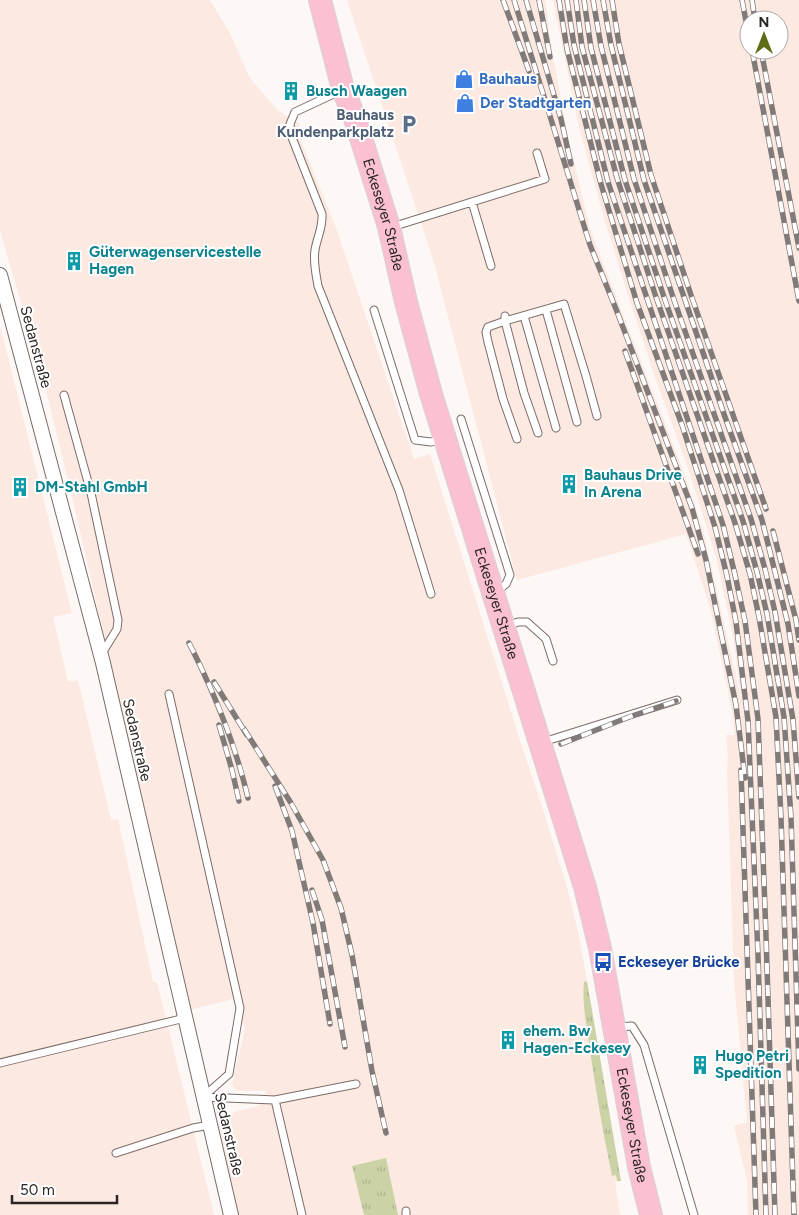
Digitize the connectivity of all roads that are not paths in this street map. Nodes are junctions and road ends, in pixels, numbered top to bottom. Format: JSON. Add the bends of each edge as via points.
{"nodes":[{"id":1,"x":320,"y":0,"type":"edge"},
{"id":2,"x":343,"y":89,"type":"junction"},
{"id":3,"x":536,"y":153,"type":"dead end"},
{"id":4,"x":472,"y":202,"type":"junction"},
{"id":5,"x":389,"y":228,"type":"junction"},
{"id":6,"x":491,"y":266,"type":"dead end"},
{"id":7,"x":0,"y":275,"type":"edge"},
{"id":8,"x":374,"y":310,"type":"dead end"},
{"id":9,"x":546,"y":310,"type":"junction"},
{"id":10,"x":524,"y":316,"type":"junction"},
{"id":11,"x":505,"y":318,"type":"junction"},
{"id":12,"x":64,"y":395,"type":"dead end"},
{"id":13,"x":597,"y":416,"type":"dead end"},
{"id":14,"x":461,"y":419,"type":"dead end"},
{"id":15,"x":577,"y":422,"type":"dead end"},
{"id":16,"x":556,"y":428,"type":"dead end"},
{"id":17,"x":538,"y":433,"type":"dead end"},
{"id":18,"x":517,"y":439,"type":"dead end"},
{"id":19,"x":457,"y":446,"type":"junction"},
{"id":20,"x":431,"y":594,"type":"dead end"},
{"id":21,"x":504,"y":627,"type":"junction"},
{"id":22,"x":100,"y":655,"type":"junction"},
{"id":23,"x":552,"y":661,"type":"dead end"},
{"id":24,"x":169,"y":694,"type":"dead end"},
{"id":25,"x":677,"y":700,"type":"dead end"},
{"id":26,"x":540,"y":743,"type":"junction"},
{"id":27,"x":185,"y":1018,"type":"junction"},
{"id":28,"x":614,"y":1028,"type":"junction"},
{"id":29,"x":0,"y":1064,"type":"edge"},
{"id":30,"x":356,"y":1084,"type":"dead end"},
{"id":31,"x":203,"y":1097,"type":"junction"},
{"id":32,"x":275,"y":1100,"type":"junction"},
{"id":33,"x":210,"y":1125,"type":"junction"},
{"id":34,"x":116,"y":1153,"type":"dead end"},
{"id":35,"x":652,"y":1214,"type":"edge"},
{"id":36,"x":231,"y":1215,"type":"edge"},
{"id":37,"x":302,"y":1215,"type":"edge"},
{"id":38,"x":694,"y":1215,"type":"edge"}],
"edges":[{"from":1,"to":2,"type":"main road","name":"Eckeseyer Straße"},
{"from":2,"to":5,"type":"main road","name":"Eckeseyer Straße"},
{"from":2,"to":20,"type":"lane","via":[[295,112],[290,124],[291,135],[322,214],[323,222],[315,250],[318,286],[399,490]]},
{"from":3,"to":4,"type":"lane","via":[[544,179]]},
{"from":4,"to":5,"type":"lane"},
{"from":4,"to":6,"type":"lane"},
{"from":5,"to":19,"type":"main road","name":"Eckeseyer Straße","via":[[413,332]]},
{"from":7,"to":22,"type":"street","name":"Sedanstraße"},
{"from":8,"to":19,"type":"lane","via":[[415,440]]},
{"from":9,"to":10,"type":"lane"},
{"from":9,"to":13,"type":"lane","via":[[564,304]]},
{"from":9,"to":15,"type":"lane"},
{"from":10,"to":11,"type":"lane"},
{"from":10,"to":16,"type":"lane"},
{"from":11,"to":17,"type":"lane","via":[[524,394]]},
{"from":11,"to":18,"type":"lane","via":[[488,326],[486,332]]},
{"from":12,"to":22,"type":"lane","via":[[91,493],[118,620],[117,629]]},
{"from":14,"to":19,"type":"lane"},
{"from":19,"to":21,"type":"main road","name":"Eckeseyer Straße"},
{"from":21,"to":23,"type":"lane","via":[[528,622],[546,639]]},
{"from":21,"to":26,"type":"main road","name":"Eckeseyer Straße"},
{"from":22,"to":27,"type":"street","name":"Sedanstraße"},
{"from":24,"to":31,"type":"lane","via":[[240,1008],[229,1074]]},
{"from":25,"to":26,"type":"lane"},
{"from":26,"to":28,"type":"main road","name":"Eckeseyer Straße","via":[[585,887]]},
{"from":27,"to":29,"type":"lane"},
{"from":27,"to":31,"type":"street","name":"Sedanstraße"},
{"from":28,"to":35,"type":"main road","name":"Eckeseyer Straße","via":[[639,1167]]},
{"from":28,"to":38,"type":"lane","via":[[632,1026],[644,1045]]},
{"from":30,"to":32,"type":"lane"},
{"from":31,"to":32,"type":"lane"},
{"from":31,"to":33,"type":"street","name":"Sedanstraße"},
{"from":32,"to":37,"type":"lane"},
{"from":33,"to":34,"type":"lane"},
{"from":33,"to":36,"type":"street","name":"Sedanstraße"}]}
